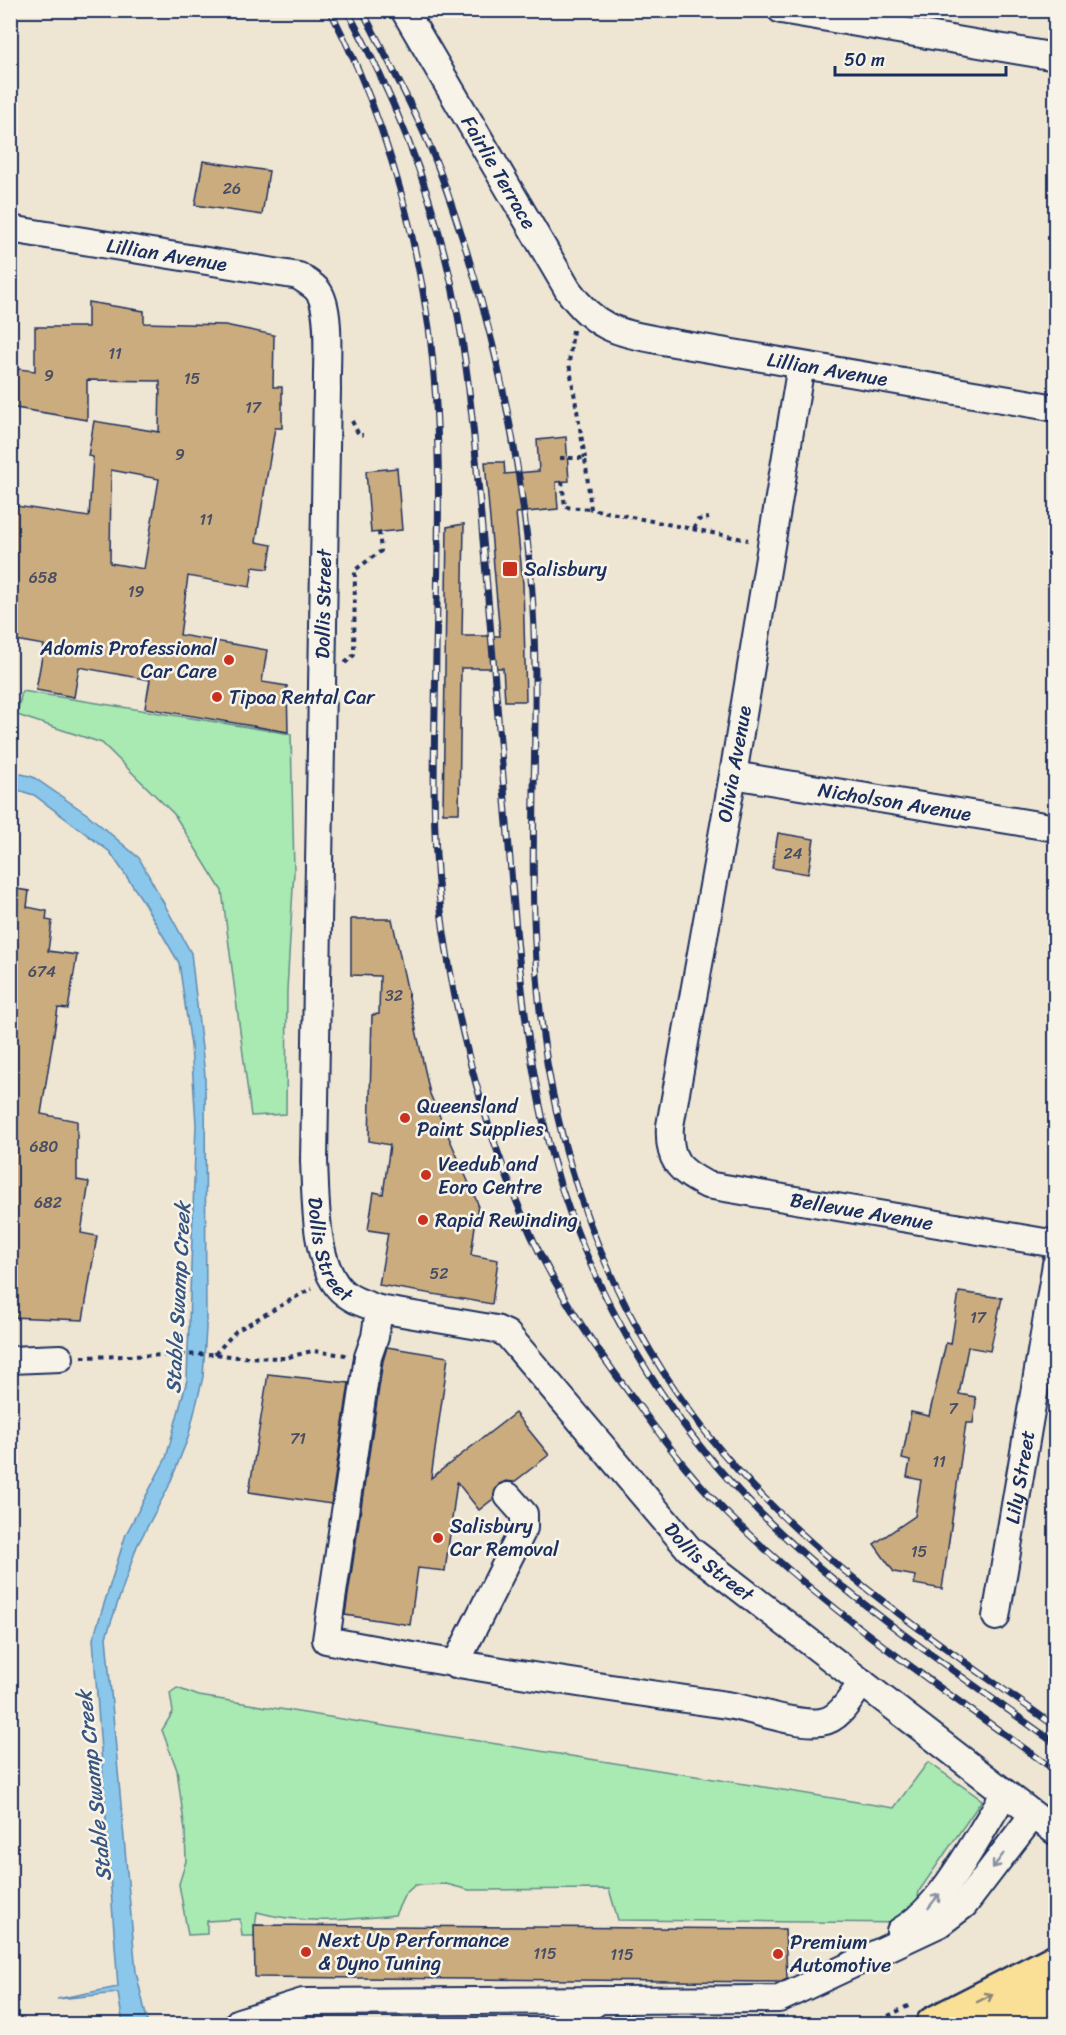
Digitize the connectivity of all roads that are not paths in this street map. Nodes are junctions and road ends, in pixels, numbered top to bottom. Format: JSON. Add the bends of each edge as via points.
{"nodes":[{"id":1,"x":404,"y":10,"type":"edge"},
{"id":2,"x":781,"y":10,"type":"edge"},
{"id":3,"x":1056,"y":57,"type":"edge"},
{"id":4,"x":10,"y":229,"type":"edge"},
{"id":5,"x":318,"y":291,"type":"joint"},
{"id":6,"x":602,"y":326,"type":"joint"},
{"id":7,"x":801,"y":365,"type":"junction"},
{"id":8,"x":1056,"y":408,"type":"edge"},
{"id":9,"x":733,"y":775,"type":"junction"},
{"id":10,"x":1056,"y":828,"type":"edge"},
{"id":11,"x":676,"y":1162,"type":"joint"},
{"id":12,"x":1056,"y":1244,"type":"edge"},
{"id":13,"x":1056,"y":1264,"type":"edge"},
{"id":14,"x":378,"y":1309,"type":"junction"},
{"id":15,"x":60,"y":1358,"type":"road end"},
{"id":16,"x":10,"y":1360,"type":"edge"},
{"id":17,"x":508,"y":1496,"type":"dead end"},
{"id":18,"x":996,"y":1617,"type":"dead end"},
{"id":19,"x":455,"y":1665,"type":"junction"},
{"id":20,"x":862,"y":1682,"type":"junction"},
{"id":21,"x":1005,"y":1793,"type":"junction"},
{"id":22,"x":1033,"y":1815,"type":"junction"},
{"id":23,"x":1056,"y":1832,"type":"edge"},
{"id":24,"x":1056,"y":1961,"type":"edge"},
{"id":25,"x":1056,"y":1994,"type":"edge"},
{"id":26,"x":779,"y":1999,"type":"junction"},
{"id":27,"x":600,"y":2000,"type":"junction"},
{"id":28,"x":240,"y":2025,"type":"edge"},
{"id":29,"x":564,"y":2025,"type":"edge"},
{"id":30,"x":933,"y":2025,"type":"edge"},
{"id":31,"x":997,"y":2025,"type":"edge"}],
"edges":[{"from":1,"to":6,"type":"street","name":"Fairlie Terrace","via":[[568,290],[582,310]]},
{"from":2,"to":3,"type":"street"},
{"from":4,"to":5,"type":"street","name":"Lillian Avenue","via":[[299,276]]},
{"from":5,"to":14,"type":"street","name":"Dollis Street","via":[[326,321],[327,389],[314,1161],[317,1223],[325,1263],[339,1289]]},
{"from":6,"to":7,"type":"street","name":"Lillian Avenue","via":[[625,334]]},
{"from":7,"to":8,"type":"street","name":"Lillian Avenue"},
{"from":7,"to":9,"type":"street","name":"Olivia Avenue"},
{"from":9,"to":10,"type":"street","name":"Nicholson Avenue"},
{"from":9,"to":11,"type":"street","name":"Olivia Avenue","via":[[670,1126],[669,1146]]},
{"from":11,"to":12,"type":"street","name":"Bellevue Avenue","via":[[707,1185]]},
{"from":13,"to":18,"type":"street","name":"Lily Street"},
{"from":14,"to":19,"type":"street","via":[[326,1640]]},
{"from":14,"to":20,"type":"street","name":"Dollis Street","via":[[507,1334],[689,1549]]},
{"from":15,"to":16,"type":"street"},
{"from":17,"to":19,"type":"street","via":[[524,1514],[524,1528]]},
{"from":19,"to":20,"type":"street","via":[[754,1709],[809,1723],[823,1722],[840,1713]]},
{"from":20,"to":21,"type":"street","name":"Dollis Street"},
{"from":21,"to":22,"type":"street","name":"Dollis Street"},
{"from":26,"to":21,"type":"street","one_way":true,"via":[[914,1923],[934,1903]]},
{"from":22,"to":23,"type":"street","name":"Dollis Street"},
{"from":22,"to":26,"type":"street","one_way":true,"via":[[964,1905],[939,1924]]},
{"from":30,"to":24,"type":"highway","one_way":true},
{"from":25,"to":31,"type":"highway"},
{"from":26,"to":27,"type":"street"},
{"from":27,"to":28,"type":"street","via":[[303,2002],[239,2022]]},
{"from":27,"to":29,"type":"street"}]}
